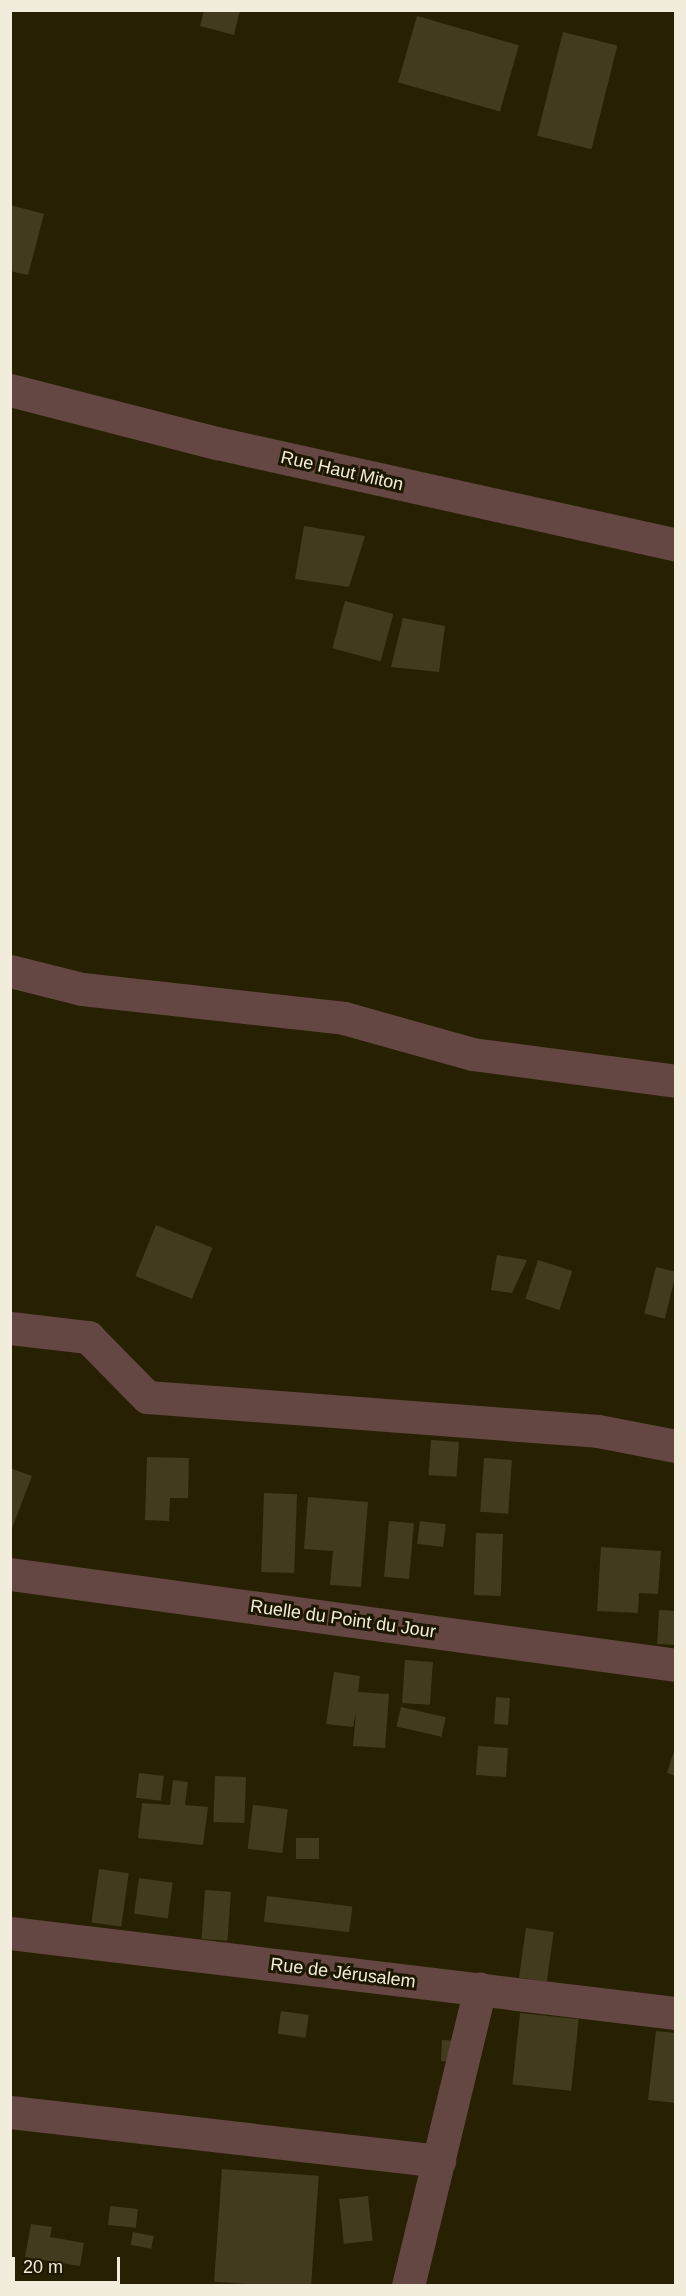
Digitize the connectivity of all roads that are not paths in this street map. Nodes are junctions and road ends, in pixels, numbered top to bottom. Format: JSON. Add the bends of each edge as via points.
{"nodes":[{"id":1,"x":10,"y":390,"type":"edge"},
{"id":2,"x":675,"y":544,"type":"edge"},
{"id":3,"x":10,"y":971,"type":"edge"},
{"id":4,"x":675,"y":1081,"type":"edge"},
{"id":5,"x":10,"y":1328,"type":"edge"},
{"id":6,"x":675,"y":1446,"type":"edge"},
{"id":7,"x":10,"y":1574,"type":"edge"},
{"id":8,"x":675,"y":1665,"type":"edge"},
{"id":9,"x":10,"y":1933,"type":"edge"},
{"id":10,"x":480,"y":1989,"type":"junction"},
{"id":11,"x":675,"y":2013,"type":"edge"},
{"id":12,"x":10,"y":2112,"type":"edge"},
{"id":13,"x":439,"y":2161,"type":"junction"},
{"id":14,"x":408,"y":2286,"type":"edge"}],
"edges":[{"from":1,"to":2,"type":"street","name":"Rue Haut Miton","via":[[217,443]]},
{"from":3,"to":4,"type":"street","via":[[82,989],[344,1018],[472,1054]]},
{"from":5,"to":6,"type":"street","via":[[88,1337],[147,1397],[598,1431]]},
{"from":7,"to":8,"type":"street","name":"Ruelle du Point du Jour"},
{"from":9,"to":10,"type":"street","name":"Rue de Jérusalem"},
{"from":10,"to":11,"type":"street","name":"Rue de Jérusalem"},
{"from":10,"to":13,"type":"street"},
{"from":12,"to":13,"type":"street"},
{"from":13,"to":14,"type":"street"}]}
